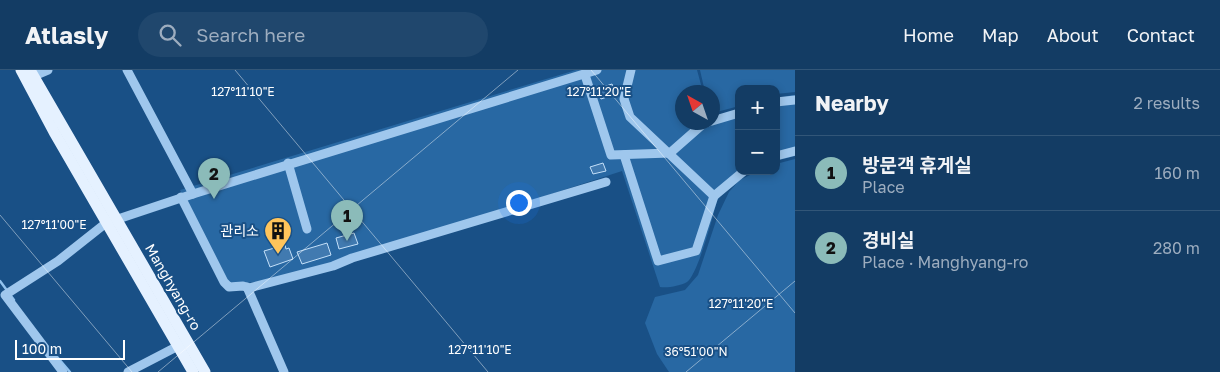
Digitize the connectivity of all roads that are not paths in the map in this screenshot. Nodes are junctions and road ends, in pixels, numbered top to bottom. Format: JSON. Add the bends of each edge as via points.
{"nodes":[{"id":1,"x":48,"y":70,"type":"edge"},
{"id":2,"x":127,"y":70,"type":"edge"},
{"id":3,"x":597,"y":70,"type":"edge"},
{"id":4,"x":631,"y":70,"type":"edge"},
{"id":5,"x":28,"y":74,"type":"edge"},
{"id":6,"x":585,"y":74,"type":"junction"},
{"id":7,"x":795,"y":100,"type":"edge"},
{"id":8,"x":780,"y":102,"type":"edge"},
{"id":9,"x":735,"y":114,"type":"edge"},
{"id":10,"x":720,"y":119,"type":"edge"},
{"id":11,"x":696,"y":130,"type":"edge"},
{"id":12,"x":795,"y":151,"type":"edge"},
{"id":13,"x":668,"y":154,"type":"junction"},
{"id":14,"x":624,"y":155,"type":"junction"},
{"id":15,"x":780,"y":155,"type":"edge"},
{"id":16,"x":288,"y":163,"type":"junction"},
{"id":17,"x":739,"y":175,"type":"edge"},
{"id":18,"x":606,"y":182,"type":"dead end"},
{"id":19,"x":193,"y":194,"type":"junction"},
{"id":20,"x":714,"y":196,"type":"junction"},
{"id":21,"x":181,"y":197,"type":"junction"},
{"id":22,"x":111,"y":220,"type":"junction"},
{"id":23,"x":307,"y":229,"type":"dead end"},
{"id":24,"x":247,"y":287,"type":"junction"},
{"id":25,"x":183,"y":344,"type":"junction"},
{"id":26,"x":63,"y":372,"type":"edge"},
{"id":27,"x":128,"y":372,"type":"edge"},
{"id":28,"x":193,"y":372,"type":"edge"},
{"id":29,"x":205,"y":372,"type":"edge"},
{"id":30,"x":284,"y":372,"type":"edge"}],
"edges":[{"from":1,"to":5,"type":"street"},
{"from":2,"to":19,"type":"street"},
{"from":3,"to":6,"type":"street"},
{"from":4,"to":13,"type":"street","via":[[624,99],[630,117]]},
{"from":5,"to":22,"type":"main road","name":"Manghyang-ro"},
{"from":6,"to":14,"type":"street","via":[[611,155]]},
{"from":6,"to":16,"type":"street"},
{"from":7,"to":8,"type":"street"},
{"from":9,"to":10,"type":"street"},
{"from":11,"to":13,"type":"street"},
{"from":12,"to":15,"type":"street"},
{"from":13,"to":14,"type":"street"},
{"from":13,"to":20,"type":"street"},
{"from":14,"to":20,"type":"street","via":[[658,261],[696,251]]},
{"from":16,"to":19,"type":"street"},
{"from":16,"to":23,"type":"street"},
{"from":17,"to":20,"type":"street"},
{"from":18,"to":24,"type":"street","via":[[333,266]]},
{"from":19,"to":21,"type":"street"},
{"from":21,"to":22,"type":"street"},
{"from":21,"to":24,"type":"street","via":[[224,282],[229,287]]},
{"from":22,"to":25,"type":"main road","name":"Manghyang-ro"},
{"from":22,"to":26,"type":"street","via":[[58,261],[8,293]]},
{"from":24,"to":30,"type":"street"},
{"from":25,"to":27,"type":"street"},
{"from":25,"to":28,"type":"main road","name":"Manghyang-ro"},
{"from":25,"to":29,"type":"main road","name":"Manghyang-ro"}]}
